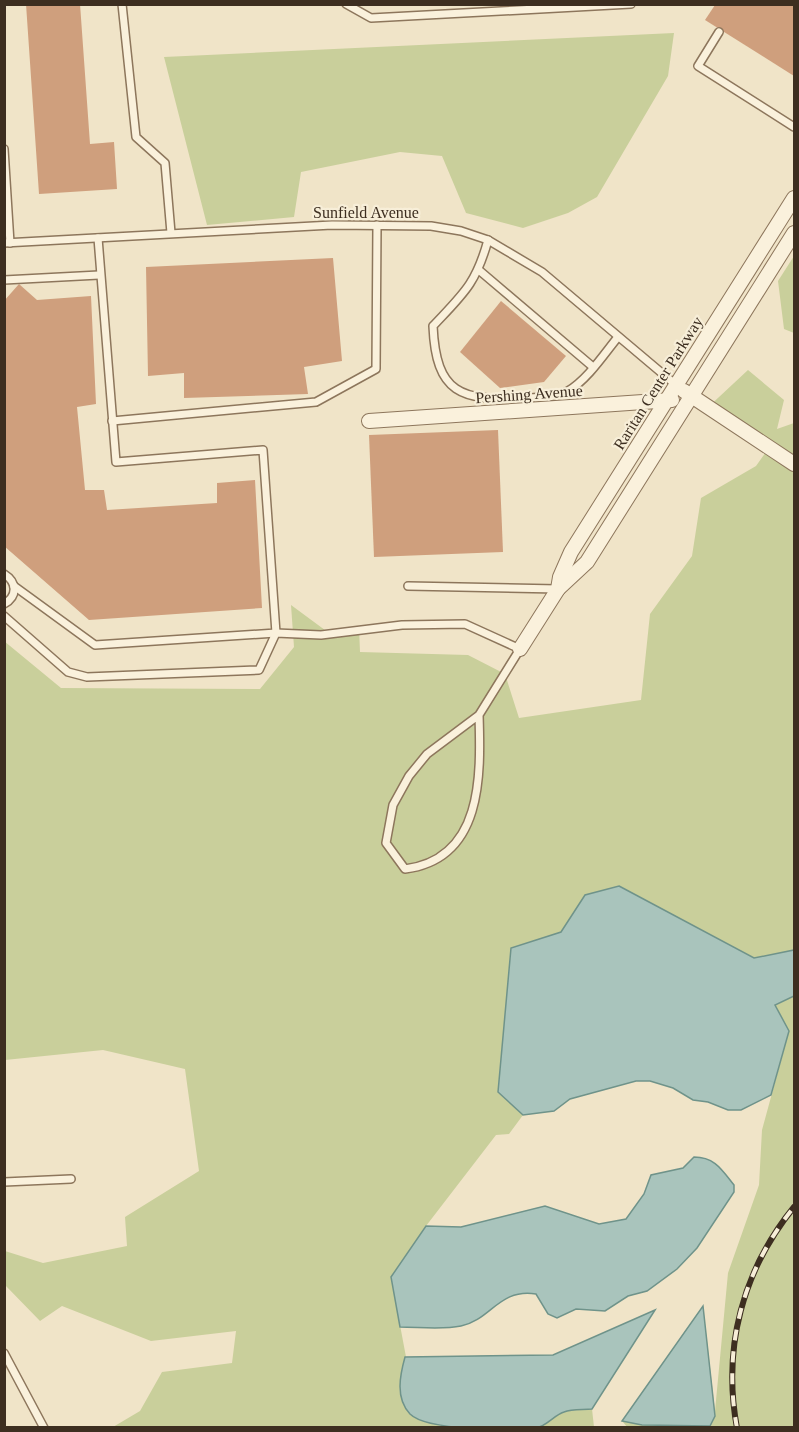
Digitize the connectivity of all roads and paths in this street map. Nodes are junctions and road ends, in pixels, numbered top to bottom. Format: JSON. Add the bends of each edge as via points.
{"nodes":[{"id":1,"x":122,"y":4,"type":"edge"},
{"id":2,"x":346,"y":4,"type":"edge"},
{"id":3,"x":631,"y":4,"type":"edge"},
{"id":4,"x":719,"y":32,"type":"dead end"},
{"id":5,"x":795,"y":127,"type":"edge"},
{"id":6,"x":4,"y":149,"type":"edge"},
{"id":7,"x":795,"y":198,"type":"edge"},
{"id":8,"x":376,"y":225,"type":"junction"},
{"id":9,"x":171,"y":233,"type":"junction"},
{"id":10,"x":795,"y":233,"type":"edge"},
{"id":11,"x":98,"y":238,"type":"junction"},
{"id":12,"x":488,"y":240,"type":"junction"},
{"id":13,"x":7,"y":243,"type":"edge"},
{"id":14,"x":480,"y":271,"type":"junction"},
{"id":15,"x":99,"y":275,"type":"junction"},
{"id":16,"x":4,"y":280,"type":"edge"},
{"id":17,"x":618,"y":337,"type":"junction"},
{"id":18,"x":593,"y":367,"type":"junction"},
{"id":19,"x":676,"y":385,"type":"junction"},
{"id":20,"x":691,"y":397,"type":"junction"},
{"id":21,"x":666,"y":401,"type":"junction"},
{"id":22,"x":112,"y":421,"type":"junction"},
{"id":23,"x":369,"y":421,"type":"dead end"},
{"id":24,"x":795,"y":464,"type":"edge"},
{"id":25,"x":4,"y":574,"type":"edge"},
{"id":26,"x":14,"y":586,"type":"junction"},
{"id":27,"x":408,"y":586,"type":"dead end"},
{"id":28,"x":558,"y":589,"type":"junction"},
{"id":29,"x":4,"y":604,"type":"edge"},
{"id":30,"x":4,"y":616,"type":"edge"},
{"id":31,"x":276,"y":633,"type":"junction"},
{"id":32,"x":520,"y":649,"type":"junction"},
{"id":33,"x":479,"y":716,"type":"junction"},
{"id":34,"x":71,"y":1179,"type":"dead end"},
{"id":35,"x":4,"y":1182,"type":"edge"},
{"id":36,"x":4,"y":1353,"type":"edge"},
{"id":37,"x":44,"y":1428,"type":"edge"}],
"edges":[{"from":1,"to":9,"type":"lane","via":[[136,137],[165,163]]},
{"from":2,"to":3,"type":"lane","via":[[371,18]]},
{"from":4,"to":5,"type":"lane","via":[[698,66]]},
{"from":6,"to":13,"type":"lane"},
{"from":7,"to":19,"type":"street","name":"Raritan Center Parkway"},
{"from":8,"to":9,"type":"lane","name":"Sunfield Avenue"},
{"from":8,"to":12,"type":"lane","name":"Sunfield Avenue","via":[[431,226]]},
{"from":8,"to":22,"type":"lane","via":[[376,369],[316,402]]},
{"from":9,"to":11,"type":"lane","name":"Sunfield Avenue"},
{"from":10,"to":20,"type":"street","name":"Raritan Center Parkway"},
{"from":11,"to":13,"type":"lane","name":"Sunfield Avenue"},
{"from":11,"to":15,"type":"lane"},
{"from":12,"to":14,"type":"lane"},
{"from":12,"to":17,"type":"lane","name":"Sunfield Avenue","via":[[542,272]]},
{"from":14,"to":18,"type":"lane"},
{"from":14,"to":18,"type":"lane","via":[[433,326],[434,349],[445,380],[462,394],[487,400],[553,396],[568,391]]},
{"from":15,"to":16,"type":"lane"},
{"from":15,"to":22,"type":"lane"},
{"from":17,"to":18,"type":"lane"},
{"from":17,"to":19,"type":"lane","name":"Sunfield Avenue"},
{"from":19,"to":20,"type":"street"},
{"from":19,"to":21,"type":"street","name":"Raritan Center Parkway"},
{"from":20,"to":21,"type":"street","name":"Pershing Avenue"},
{"from":20,"to":24,"type":"street"},
{"from":20,"to":28,"type":"street","name":"Raritan Center Parkway","via":[[587,562]]},
{"from":21,"to":23,"type":"street","name":"Pershing Avenue"},
{"from":21,"to":28,"type":"street","name":"Raritan Center Parkway","via":[[571,552]]},
{"from":22,"to":31,"type":"lane","via":[[116,462],[263,450]]},
{"from":25,"to":26,"type":"lane"},
{"from":26,"to":29,"type":"lane","via":[[12,598]]},
{"from":26,"to":31,"type":"lane","via":[[95,645]]},
{"from":27,"to":28,"type":"lane"},
{"from":28,"to":32,"type":"street","name":"Raritan Center Parkway"},
{"from":30,"to":31,"type":"lane","via":[[68,672],[87,677],[259,670]]},
{"from":31,"to":32,"type":"lane","via":[[321,635],[402,625],[465,624]]},
{"from":32,"to":33,"type":"lane"},
{"from":33,"to":33,"type":"lane","via":[[427,754],[409,776],[393,806],[386,843],[405,869],[424,867],[446,855],[468,824],[478,793]]},
{"from":34,"to":35,"type":"lane"},
{"from":36,"to":37,"type":"lane"}]}
